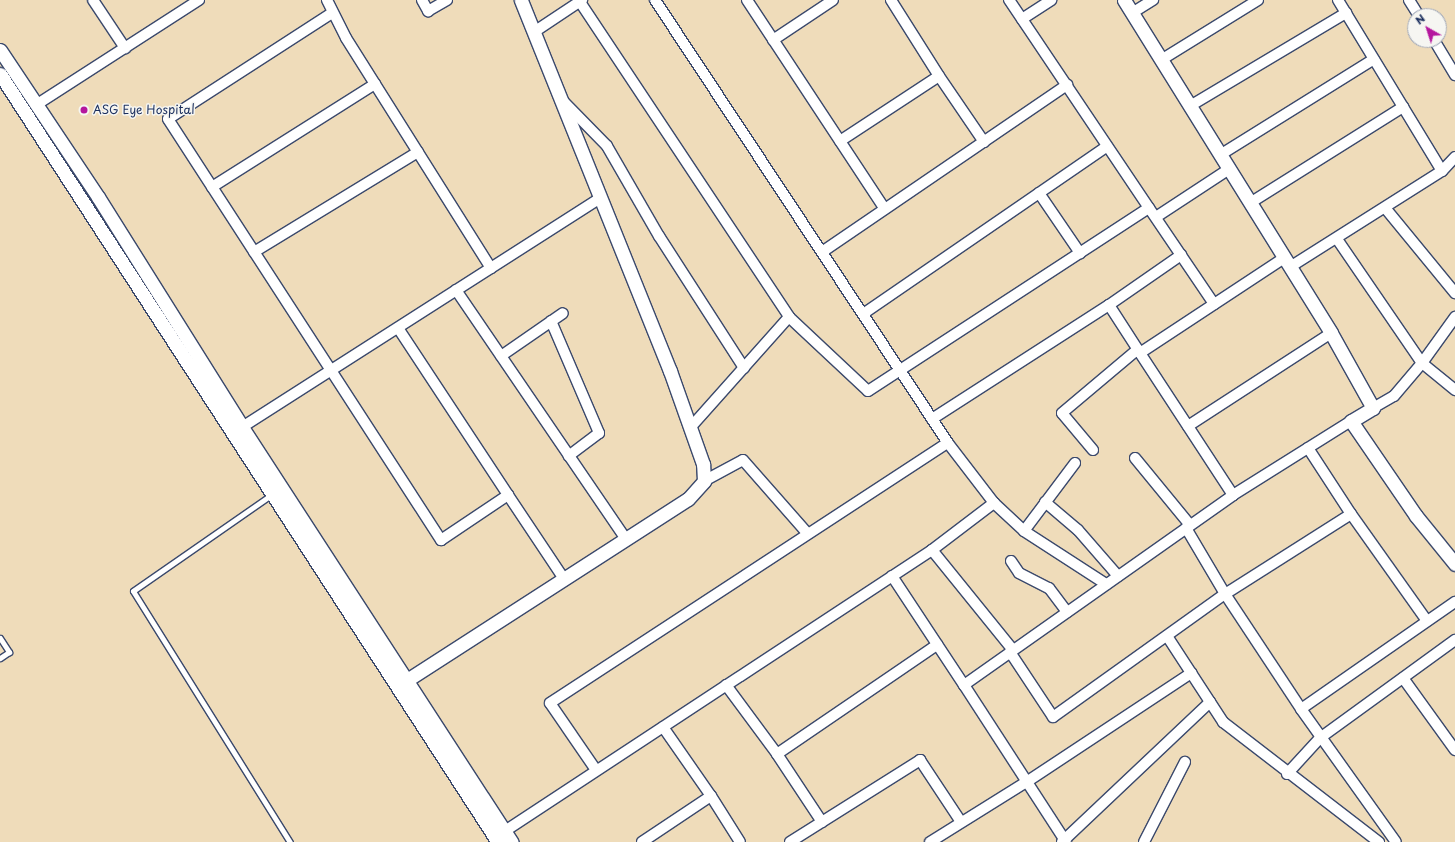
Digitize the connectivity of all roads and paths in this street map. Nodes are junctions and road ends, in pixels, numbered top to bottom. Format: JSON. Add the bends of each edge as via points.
{"nodes":[{"id":1,"x":93,"y":0,"type":"edge"},
{"id":2,"x":198,"y":0,"type":"edge"},
{"id":3,"x":327,"y":0,"type":"edge"},
{"id":4,"x":422,"y":0,"type":"edge"},
{"id":5,"x":448,"y":0,"type":"edge"},
{"id":6,"x":521,"y":0,"type":"edge"},
{"id":7,"x":655,"y":0,"type":"edge"},
{"id":8,"x":746,"y":0,"type":"edge"},
{"id":9,"x":833,"y":0,"type":"edge"},
{"id":10,"x":891,"y":0,"type":"edge"},
{"id":11,"x":1009,"y":0,"type":"edge"},
{"id":12,"x":1051,"y":0,"type":"edge"},
{"id":13,"x":1124,"y":0,"type":"edge"},
{"id":14,"x":1152,"y":0,"type":"edge"},
{"id":15,"x":1258,"y":0,"type":"edge"},
{"id":16,"x":1338,"y":0,"type":"edge"},
{"id":17,"x":581,"y":1,"type":"edge"},
{"id":18,"x":1346,"y":12,"type":"junction"},
{"id":19,"x":332,"y":13,"type":"junction"},
{"id":20,"x":1132,"y":13,"type":"junction"},
{"id":21,"x":1022,"y":19,"type":"junction"},
{"id":22,"x":534,"y":32,"type":"junction"},
{"id":23,"x":773,"y":40,"type":"junction"},
{"id":24,"x":125,"y":48,"type":"junction"},
{"id":25,"x":1439,"y":48,"type":"edge"},
{"id":26,"x":0,"y":50,"type":"edge"},
{"id":27,"x":1374,"y":59,"type":"junction"},
{"id":28,"x":1161,"y":60,"type":"junction"},
{"id":29,"x":0,"y":74,"type":"edge"},
{"id":30,"x":1455,"y":75,"type":"edge"},
{"id":31,"x":939,"y":76,"type":"junction"},
{"id":32,"x":375,"y":84,"type":"junction"},
{"id":33,"x":1067,"y":85,"type":"junction"},
{"id":34,"x":560,"y":98,"type":"junction"},
{"id":35,"x":36,"y":106,"type":"junction"},
{"id":36,"x":1190,"y":106,"type":"junction"},
{"id":37,"x":1403,"y":107,"type":"junction"},
{"id":38,"x":840,"y":141,"type":"junction"},
{"id":39,"x":984,"y":142,"type":"junction"},
{"id":40,"x":1107,"y":146,"type":"junction"},
{"id":41,"x":418,"y":152,"type":"junction"},
{"id":42,"x":1220,"y":155,"type":"junction"},
{"id":43,"x":1455,"y":157,"type":"edge"},
{"id":44,"x":1229,"y":169,"type":"junction"},
{"id":45,"x":1442,"y":171,"type":"junction"},
{"id":46,"x":212,"y":187,"type":"junction"},
{"id":47,"x":1039,"y":193,"type":"junction"},
{"id":48,"x":599,"y":199,"type":"junction"},
{"id":49,"x":1250,"y":203,"type":"junction"},
{"id":50,"x":1149,"y":208,"type":"junction"},
{"id":51,"x":885,"y":209,"type":"junction"},
{"id":52,"x":1386,"y":209,"type":"junction"},
{"id":53,"x":1156,"y":217,"type":"junction"},
{"id":54,"x":1337,"y":239,"type":"junction"},
{"id":55,"x":254,"y":252,"type":"junction"},
{"id":56,"x":822,"y":252,"type":"junction"},
{"id":57,"x":1080,"y":253,"type":"junction"},
{"id":58,"x":1181,"y":255,"type":"junction"},
{"id":59,"x":1287,"y":262,"type":"junction"},
{"id":60,"x":491,"y":268,"type":"junction"},
{"id":61,"x":456,"y":290,"type":"junction"},
{"id":62,"x":1455,"y":293,"type":"edge"},
{"id":63,"x":1214,"y":304,"type":"junction"},
{"id":64,"x":1109,"y":305,"type":"junction"},
{"id":65,"x":563,"y":313,"type":"dead end"},
{"id":66,"x":863,"y":314,"type":"junction"},
{"id":67,"x":789,"y":317,"type":"junction"},
{"id":68,"x":1455,"y":317,"type":"edge"},
{"id":69,"x":551,"y":321,"type":"junction"},
{"id":70,"x":398,"y":328,"type":"junction"},
{"id":71,"x":1331,"y":333,"type":"junction"},
{"id":72,"x":1139,"y":351,"type":"junction"},
{"id":73,"x":501,"y":356,"type":"junction"},
{"id":74,"x":1422,"y":363,"type":"junction"},
{"id":75,"x":744,"y":368,"type":"junction"},
{"id":76,"x":330,"y":371,"type":"junction"},
{"id":77,"x":901,"y":372,"type":"junction"},
{"id":78,"x":1455,"y":390,"type":"edge"},
{"id":79,"x":1373,"y":408,"type":"junction"},
{"id":80,"x":932,"y":419,"type":"junction"},
{"id":81,"x":1351,"y":421,"type":"junction"},
{"id":82,"x":1188,"y":426,"type":"junction"},
{"id":83,"x":690,"y":428,"type":"junction"},
{"id":84,"x":237,"y":430,"type":"junction"},
{"id":85,"x":948,"y":443,"type":"junction"},
{"id":86,"x":1308,"y":448,"type":"junction"},
{"id":87,"x":1093,"y":450,"type":"dead end"},
{"id":88,"x":569,"y":456,"type":"junction"},
{"id":89,"x":1135,"y":458,"type":"dead end"},
{"id":90,"x":1075,"y":463,"type":"dead end"},
{"id":91,"x":704,"y":482,"type":"junction"},
{"id":92,"x":272,"y":494,"type":"junction"},
{"id":93,"x":508,"y":495,"type":"junction"},
{"id":94,"x":1233,"y":495,"type":"junction"},
{"id":95,"x":1046,"y":502,"type":"junction"},
{"id":96,"x":994,"y":503,"type":"junction"},
{"id":97,"x":1351,"y":514,"type":"junction"},
{"id":98,"x":1188,"y":526,"type":"junction"},
{"id":99,"x":1024,"y":531,"type":"junction"},
{"id":100,"x":808,"y":534,"type":"junction"},
{"id":101,"x":626,"y":539,"type":"junction"},
{"id":102,"x":932,"y":550,"type":"junction"},
{"id":103,"x":1011,"y":562,"type":"dead end"},
{"id":104,"x":1455,"y":564,"type":"edge"},
{"id":105,"x":892,"y":576,"type":"junction"},
{"id":106,"x":1118,"y":576,"type":"junction"},
{"id":107,"x":564,"y":579,"type":"junction"},
{"id":108,"x":1106,"y":584,"type":"junction"},
{"id":109,"x":1225,"y":594,"type":"junction"},
{"id":110,"x":1455,"y":602,"type":"edge"},
{"id":111,"x":1067,"y":612,"type":"junction"},
{"id":112,"x":1427,"y":621,"type":"junction"},
{"id":113,"x":1167,"y":636,"type":"junction"},
{"id":114,"x":0,"y":638,"type":"edge"},
{"id":115,"x":1455,"y":640,"type":"edge"},
{"id":116,"x":937,"y":645,"type":"junction"},
{"id":117,"x":1012,"y":651,"type":"junction"},
{"id":118,"x":0,"y":658,"type":"edge"},
{"id":119,"x":1191,"y":673,"type":"junction"},
{"id":120,"x":1403,"y":678,"type":"junction"},
{"id":121,"x":407,"y":680,"type":"junction"},
{"id":122,"x":726,"y":685,"type":"junction"},
{"id":123,"x":964,"y":685,"type":"junction"},
{"id":124,"x":1210,"y":702,"type":"junction"},
{"id":125,"x":1301,"y":709,"type":"junction"},
{"id":126,"x":663,"y":727,"type":"junction"},
{"id":127,"x":1320,"y":738,"type":"junction"},
{"id":128,"x":1455,"y":750,"type":"edge"},
{"id":129,"x":777,"y":754,"type":"junction"},
{"id":130,"x":1185,"y":762,"type":"dead end"},
{"id":131,"x":596,"y":770,"type":"junction"},
{"id":132,"x":1287,"y":774,"type":"junction"},
{"id":133,"x":1028,"y":781,"type":"junction"},
{"id":134,"x":711,"y":796,"type":"junction"},
{"id":135,"x":822,"y":822,"type":"junction"},
{"id":136,"x":961,"y":822,"type":"junction"},
{"id":137,"x":505,"y":831,"type":"junction"},
{"id":138,"x":1064,"y":841,"type":"edge"},
{"id":139,"x":290,"y":842,"type":"edge"},
{"id":140,"x":498,"y":842,"type":"edge"},
{"id":141,"x":512,"y":842,"type":"edge"},
{"id":142,"x":642,"y":842,"type":"edge"},
{"id":143,"x":740,"y":842,"type":"edge"},
{"id":144,"x":790,"y":842,"type":"edge"},
{"id":145,"x":930,"y":842,"type":"edge"},
{"id":146,"x":1144,"y":842,"type":"edge"},
{"id":147,"x":1379,"y":842,"type":"edge"},
{"id":148,"x":1396,"y":842,"type":"edge"}],
"edges":[{"from":1,"to":24,"type":"street"},
{"from":2,"to":24,"type":"street"},
{"from":3,"to":19,"type":"street"},
{"from":4,"to":5,"type":"street","via":[[428,11]]},
{"from":6,"to":22,"type":"street"},
{"from":7,"to":56,"type":"street"},
{"from":8,"to":23,"type":"street"},
{"from":9,"to":23,"type":"street"},
{"from":10,"to":31,"type":"street"},
{"from":11,"to":21,"type":"street"},
{"from":12,"to":21,"type":"street"},
{"from":13,"to":20,"type":"street"},
{"from":14,"to":20,"type":"street"},
{"from":15,"to":28,"type":"street"},
{"from":16,"to":18,"type":"street"},
{"from":17,"to":22,"type":"street"},
{"from":17,"to":67,"type":"street"},
{"from":18,"to":27,"type":"street"},
{"from":18,"to":36,"type":"street"},
{"from":19,"to":32,"type":"street"},
{"from":19,"to":46,"type":"street","via":[[168,119]]},
{"from":20,"to":28,"type":"street"},
{"from":21,"to":33,"type":"street"},
{"from":22,"to":34,"type":"street"},
{"from":23,"to":38,"type":"street"},
{"from":24,"to":35,"type":"street"},
{"from":25,"to":30,"type":"street"},
{"from":26,"to":35,"type":"street"},
{"from":27,"to":37,"type":"street"},
{"from":27,"to":42,"type":"street"},
{"from":28,"to":36,"type":"street"},
{"from":29,"to":84,"type":"street"},
{"from":31,"to":38,"type":"street"},
{"from":31,"to":39,"type":"street"},
{"from":32,"to":41,"type":"street"},
{"from":32,"to":46,"type":"street"},
{"from":33,"to":39,"type":"street"},
{"from":33,"to":40,"type":"street"},
{"from":34,"to":48,"type":"street"},
{"from":34,"to":75,"type":"street","via":[[606,146],[659,236]]},
{"from":35,"to":84,"type":"street","via":[[98,197]]},
{"from":36,"to":42,"type":"street"},
{"from":37,"to":45,"type":"street"},
{"from":37,"to":49,"type":"street"},
{"from":38,"to":51,"type":"street"},
{"from":39,"to":51,"type":"street"},
{"from":40,"to":47,"type":"street"},
{"from":40,"to":50,"type":"street"},
{"from":41,"to":55,"type":"street"},
{"from":41,"to":60,"type":"street"},
{"from":42,"to":44,"type":"street"},
{"from":43,"to":45,"type":"street"},
{"from":44,"to":49,"type":"street"},
{"from":44,"to":53,"type":"street"},
{"from":45,"to":52,"type":"street"},
{"from":46,"to":55,"type":"street"},
{"from":47,"to":57,"type":"street"},
{"from":47,"to":66,"type":"street"},
{"from":48,"to":60,"type":"street"},
{"from":48,"to":83,"type":"street"},
{"from":49,"to":59,"type":"street"},
{"from":50,"to":53,"type":"street"},
{"from":50,"to":57,"type":"street"},
{"from":51,"to":56,"type":"street"},
{"from":52,"to":54,"type":"street"},
{"from":52,"to":62,"type":"street"},
{"from":53,"to":58,"type":"street"},
{"from":54,"to":59,"type":"street"},
{"from":54,"to":74,"type":"street"},
{"from":55,"to":76,"type":"street"},
{"from":56,"to":66,"type":"street"},
{"from":57,"to":77,"type":"street"},
{"from":58,"to":63,"type":"street"},
{"from":58,"to":64,"type":"street"},
{"from":59,"to":63,"type":"street"},
{"from":59,"to":71,"type":"street"},
{"from":60,"to":61,"type":"street"},
{"from":61,"to":70,"type":"street"},
{"from":61,"to":73,"type":"street"},
{"from":63,"to":72,"type":"street"},
{"from":64,"to":72,"type":"street"},
{"from":64,"to":80,"type":"street"},
{"from":65,"to":69,"type":"street"},
{"from":66,"to":77,"type":"street"},
{"from":67,"to":75,"type":"street"},
{"from":67,"to":77,"type":"street","via":[[868,391]]},
{"from":68,"to":74,"type":"street"},
{"from":69,"to":73,"type":"street"},
{"from":69,"to":88,"type":"street","via":[[599,433]]},
{"from":70,"to":76,"type":"street"},
{"from":70,"to":93,"type":"street"},
{"from":71,"to":79,"type":"street"},
{"from":71,"to":82,"type":"street"},
{"from":72,"to":82,"type":"street"},
{"from":72,"to":87,"type":"street","via":[[1062,413]]},
{"from":73,"to":88,"type":"street"},
{"from":74,"to":78,"type":"street"},
{"from":74,"to":79,"type":"street","via":[[1394,396]]},
{"from":75,"to":83,"type":"street"},
{"from":76,"to":84,"type":"street"},
{"from":76,"to":93,"type":"street","via":[[441,540]]},
{"from":77,"to":80,"type":"street"},
{"from":79,"to":81,"type":"street"},
{"from":80,"to":85,"type":"street"},
{"from":81,"to":86,"type":"street"},
{"from":81,"to":104,"type":"street","via":[[1416,516]]},
{"from":82,"to":94,"type":"street"},
{"from":83,"to":91,"type":"street","via":[[703,464]]},
{"from":84,"to":92,"type":"street"},
{"from":84,"to":121,"type":"street"},
{"from":85,"to":96,"type":"street"},
{"from":85,"to":100,"type":"street"},
{"from":86,"to":94,"type":"street"},
{"from":86,"to":97,"type":"street"},
{"from":88,"to":101,"type":"street"},
{"from":89,"to":98,"type":"street"},
{"from":90,"to":95,"type":"street"},
{"from":91,"to":100,"type":"street","via":[[743,460]]},
{"from":91,"to":101,"type":"street","via":[[688,499]]},
{"from":92,"to":139,"type":"lane","via":[[133,591]]},
{"from":92,"to":140,"type":"street"},
{"from":93,"to":107,"type":"street"},
{"from":94,"to":98,"type":"street"},
{"from":95,"to":99,"type":"street"},
{"from":95,"to":106,"type":"street","via":[[1078,530]]},
{"from":96,"to":99,"type":"street"},
{"from":96,"to":102,"type":"street"},
{"from":97,"to":109,"type":"street"},
{"from":97,"to":112,"type":"street"},
{"from":98,"to":106,"type":"street"},
{"from":98,"to":109,"type":"street"},
{"from":99,"to":108,"type":"street"},
{"from":100,"to":131,"type":"street","via":[[550,703]]},
{"from":101,"to":107,"type":"street"},
{"from":102,"to":105,"type":"street"},
{"from":102,"to":117,"type":"street"},
{"from":103,"to":111,"type":"street","via":[[1019,573],[1049,588]]},
{"from":105,"to":116,"type":"street"},
{"from":105,"to":122,"type":"street"},
{"from":106,"to":108,"type":"street"},
{"from":107,"to":121,"type":"street"},
{"from":108,"to":111,"type":"street"},
{"from":109,"to":113,"type":"street"},
{"from":109,"to":125,"type":"street"},
{"from":110,"to":112,"type":"street"},
{"from":111,"to":117,"type":"street"},
{"from":112,"to":125,"type":"street"},
{"from":113,"to":117,"type":"street","via":[[1053,717]]},
{"from":113,"to":119,"type":"street"},
{"from":114,"to":118,"type":"lane","via":[[9,652]]},
{"from":115,"to":120,"type":"street"},
{"from":116,"to":123,"type":"street"},
{"from":116,"to":129,"type":"street"},
{"from":117,"to":123,"type":"street"},
{"from":119,"to":124,"type":"street"},
{"from":119,"to":133,"type":"street"},
{"from":120,"to":127,"type":"street"},
{"from":120,"to":128,"type":"street"},
{"from":121,"to":137,"type":"street"},
{"from":122,"to":126,"type":"street"},
{"from":122,"to":129,"type":"street"},
{"from":123,"to":133,"type":"street"},
{"from":124,"to":132,"type":"street","via":[[1223,722]]},
{"from":124,"to":138,"type":"street"},
{"from":125,"to":127,"type":"street"},
{"from":126,"to":131,"type":"street"},
{"from":126,"to":134,"type":"street"},
{"from":127,"to":132,"type":"street"},
{"from":127,"to":148,"type":"street"},
{"from":129,"to":135,"type":"street"},
{"from":130,"to":146,"type":"street"},
{"from":131,"to":137,"type":"street"},
{"from":132,"to":147,"type":"street"},
{"from":133,"to":136,"type":"street"},
{"from":133,"to":138,"type":"street"},
{"from":134,"to":142,"type":"street"},
{"from":134,"to":143,"type":"street"},
{"from":135,"to":136,"type":"street","via":[[920,760]]},
{"from":135,"to":144,"type":"street"},
{"from":136,"to":145,"type":"street"},
{"from":137,"to":141,"type":"street"}]}
